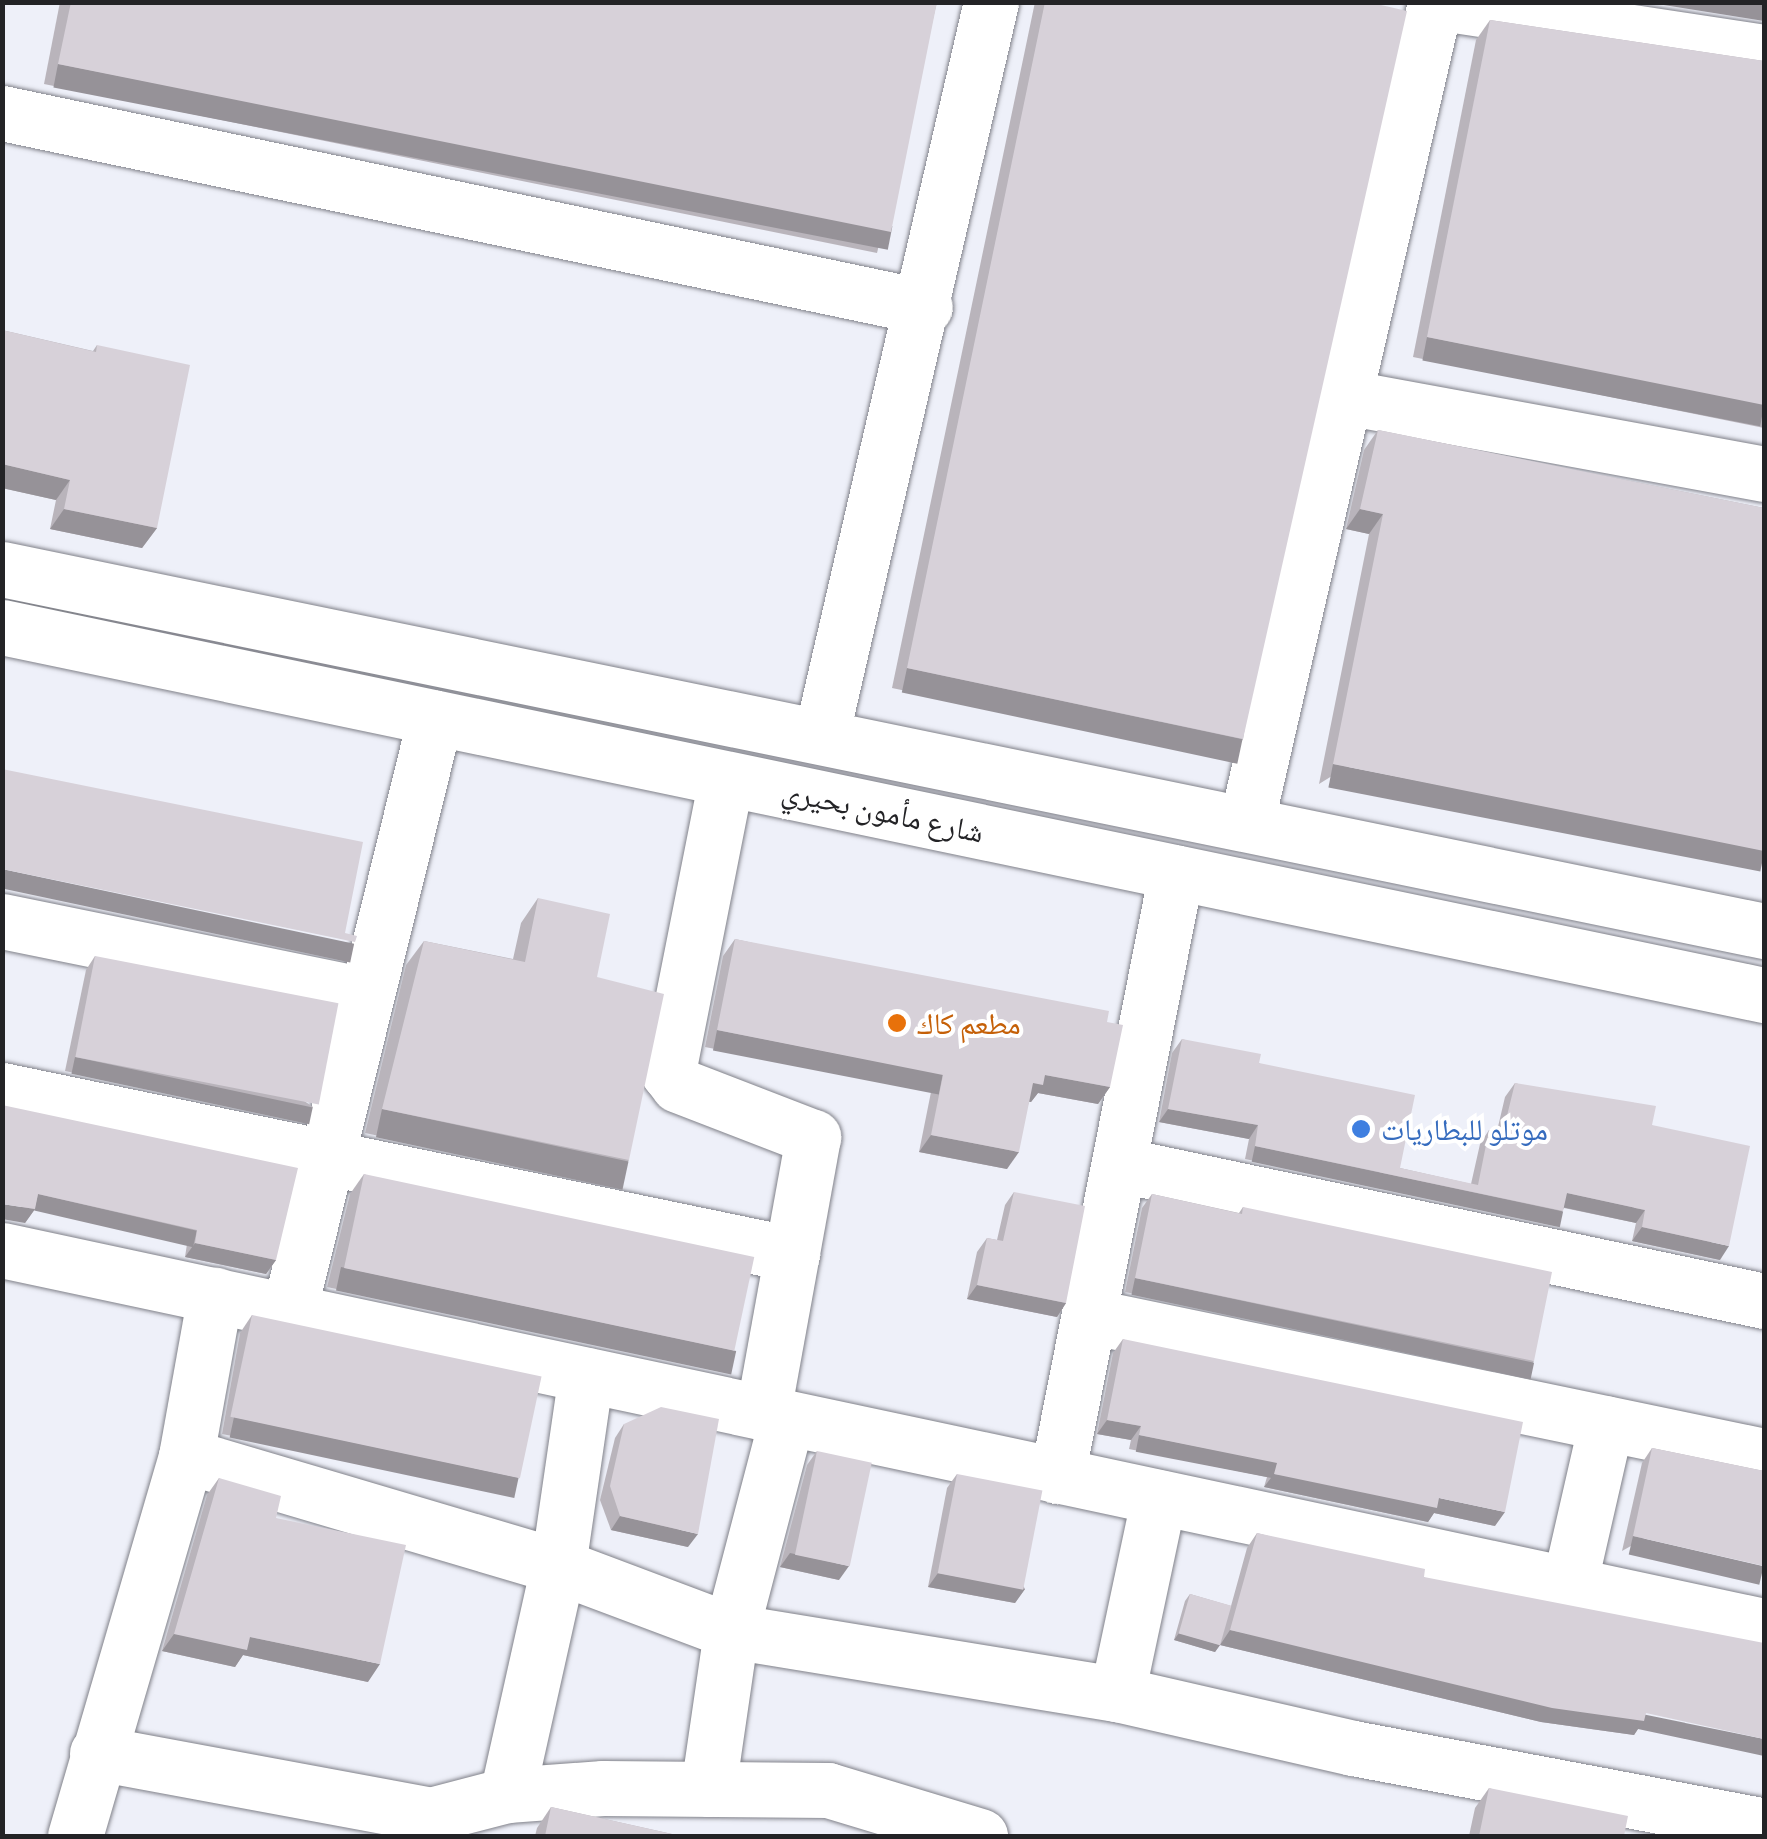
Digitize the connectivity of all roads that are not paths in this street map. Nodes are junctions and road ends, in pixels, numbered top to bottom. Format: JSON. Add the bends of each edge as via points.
{"nodes":[{"id":1,"x":991,"y":2,"type":"edge"},
{"id":2,"x":1435,"y":2,"type":"edge"},
{"id":3,"x":1764,"y":52,"type":"edge"},
{"id":4,"x":2,"y":113,"type":"edge"},
{"id":5,"x":925,"y":308,"type":"junction"},
{"id":6,"x":1345,"y":397,"type":"junction"},
{"id":7,"x":1764,"y":474,"type":"edge"},
{"id":8,"x":2,"y":569,"type":"edge"},
{"id":9,"x":2,"y":628,"type":"edge"},
{"id":10,"x":435,"y":718,"type":"junction"},
{"id":11,"x":821,"y":736,"type":"junction"},
{"id":12,"x":726,"y":779,"type":"junction"},
{"id":13,"x":1246,"y":824,"type":"junction"},
{"id":14,"x":1176,"y":872,"type":"junction"},
{"id":15,"x":2,"y":922,"type":"edge"},
{"id":16,"x":1764,"y":930,"type":"edge"},
{"id":17,"x":367,"y":995,"type":"junction"},
{"id":18,"x":1764,"y":995,"type":"edge"},
{"id":19,"x":2,"y":1090,"type":"edge"},
{"id":20,"x":326,"y":1158,"type":"junction"},
{"id":21,"x":1121,"y":1165,"type":"junction"},
{"id":22,"x":2,"y":1250,"type":"edge"},
{"id":23,"x":792,"y":1254,"type":"junction"},
{"id":24,"x":215,"y":1295,"type":"junction"},
{"id":25,"x":1764,"y":1301,"type":"edge"},
{"id":26,"x":288,"y":1311,"type":"junction"},
{"id":27,"x":1088,"y":1316,"type":"junction"},
{"id":28,"x":586,"y":1375,"type":"junction"},
{"id":29,"x":775,"y":1415,"type":"junction"},
{"id":30,"x":1606,"y":1424,"type":"junction"},
{"id":31,"x":186,"y":1456,"type":"junction"},
{"id":32,"x":1764,"y":1456,"type":"edge"},
{"id":33,"x":1058,"y":1476,"type":"junction"},
{"id":34,"x":1159,"y":1497,"type":"junction"},
{"id":35,"x":558,"y":1566,"type":"junction"},
{"id":36,"x":1570,"y":1584,"type":"junction"},
{"id":37,"x":1764,"y":1626,"type":"edge"},
{"id":38,"x":732,"y":1631,"type":"junction"},
{"id":39,"x":1117,"y":1694,"type":"junction"},
{"id":40,"x":97,"y":1754,"type":"junction"},
{"id":41,"x":708,"y":1790,"type":"junction"},
{"id":42,"x":507,"y":1795,"type":"junction"},
{"id":43,"x":1764,"y":1826,"type":"edge"},
{"id":44,"x":76,"y":1836,"type":"edge"},
{"id":45,"x":980,"y":1836,"type":"edge"}],
"edges":[{"from":1,"to":5,"type":"street"},
{"from":2,"to":3,"type":"street"},
{"from":2,"to":6,"type":"street"},
{"from":4,"to":5,"type":"street"},
{"from":5,"to":11,"type":"street"},
{"from":6,"to":7,"type":"street"},
{"from":6,"to":13,"type":"street"},
{"from":8,"to":11,"type":"street","name":"شارع مأمون بحيري"},
{"from":9,"to":10,"type":"street","name":"شارع مأمون بحيري"},
{"from":10,"to":12,"type":"street","name":"شارع مأمون بحيري"},
{"from":10,"to":17,"type":"street"},
{"from":11,"to":13,"type":"street","name":"شارع مأمون بحيري"},
{"from":12,"to":14,"type":"street","name":"شارع مأمون بحيري"},
{"from":12,"to":23,"type":"street","via":[[668,1072],[678,1085],[812,1137]]},
{"from":13,"to":16,"type":"street","name":"شارع مأمون بحيري"},
{"from":14,"to":18,"type":"street","name":"شارع مأمون بحيري"},
{"from":14,"to":21,"type":"street"},
{"from":15,"to":17,"type":"street"},
{"from":17,"to":20,"type":"street"},
{"from":19,"to":20,"type":"street"},
{"from":20,"to":23,"type":"street"},
{"from":20,"to":26,"type":"street"},
{"from":21,"to":25,"type":"street"},
{"from":21,"to":27,"type":"street"},
{"from":22,"to":24,"type":"street"},
{"from":23,"to":29,"type":"street"},
{"from":24,"to":26,"type":"street"},
{"from":24,"to":31,"type":"street"},
{"from":26,"to":28,"type":"street"},
{"from":27,"to":30,"type":"street"},
{"from":27,"to":33,"type":"street"},
{"from":28,"to":29,"type":"street"},
{"from":28,"to":35,"type":"street"},
{"from":29,"to":33,"type":"street"},
{"from":29,"to":38,"type":"street"},
{"from":30,"to":32,"type":"street"},
{"from":30,"to":36,"type":"street"},
{"from":31,"to":35,"type":"street"},
{"from":31,"to":40,"type":"street"},
{"from":33,"to":34,"type":"street"},
{"from":34,"to":36,"type":"street"},
{"from":34,"to":39,"type":"street"},
{"from":35,"to":38,"type":"street"},
{"from":35,"to":42,"type":"street"},
{"from":36,"to":37,"type":"street"},
{"from":38,"to":39,"type":"street"},
{"from":38,"to":41,"type":"street"},
{"from":39,"to":43,"type":"street","via":[[1353,1748]]},
{"from":40,"to":42,"type":"street","via":[[430,1814]]},
{"from":40,"to":44,"type":"street"},
{"from":41,"to":42,"type":"street"},
{"from":41,"to":45,"type":"street","via":[[828,1790]]}]}
